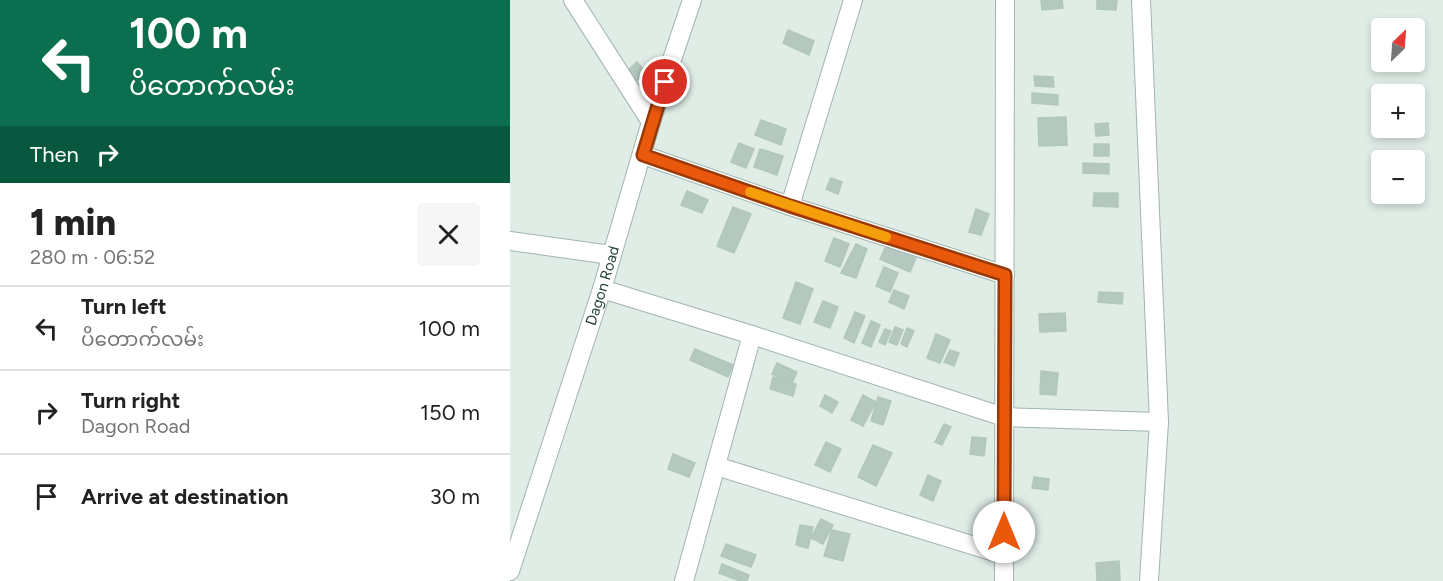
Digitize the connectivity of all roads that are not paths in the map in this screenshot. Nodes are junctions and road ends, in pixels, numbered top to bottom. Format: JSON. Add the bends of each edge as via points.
{"nodes":[{"id":1,"x":573,"y":0,"type":"edge"},
{"id":2,"x":692,"y":0,"type":"edge"},
{"id":3,"x":853,"y":0,"type":"edge"},
{"id":4,"x":1005,"y":0,"type":"edge"},
{"id":5,"x":1142,"y":0,"type":"edge"},
{"id":6,"x":651,"y":122,"type":"junction"},
{"id":7,"x":643,"y":155,"type":"junction"},
{"id":8,"x":790,"y":206,"type":"junction"},
{"id":9,"x":510,"y":241,"type":"edge"},
{"id":10,"x":611,"y":255,"type":"junction"},
{"id":11,"x":1005,"y":275,"type":"junction"},
{"id":12,"x":602,"y":289,"type":"junction"},
{"id":13,"x":752,"y":335,"type":"junction"},
{"id":14,"x":1004,"y":417,"type":"junction"},
{"id":15,"x":1159,"y":422,"type":"junction"},
{"id":16,"x":716,"y":466,"type":"junction"},
{"id":17,"x":1004,"y":555,"type":"junction"},
{"id":18,"x":510,"y":571,"type":"edge"},
{"id":19,"x":684,"y":581,"type":"edge"},
{"id":20,"x":1004,"y":581,"type":"edge"},
{"id":21,"x":1149,"y":581,"type":"edge"}],
"edges":[{"from":1,"to":6,"type":"street"},
{"from":2,"to":6,"type":"street","name":"Dagon Road"},
{"from":3,"to":8,"type":"street"},
{"from":4,"to":11,"type":"street"},
{"from":5,"to":15,"type":"street"},
{"from":6,"to":7,"type":"street","name":"Dagon Road"},
{"from":7,"to":8,"type":"street"},
{"from":7,"to":10,"type":"street","name":"Dagon Road"},
{"from":8,"to":11,"type":"street"},
{"from":9,"to":10,"type":"street"},
{"from":10,"to":12,"type":"street","name":"Dagon Road"},
{"from":11,"to":14,"type":"street"},
{"from":12,"to":13,"type":"street"},
{"from":12,"to":18,"type":"street","name":"Dagon Road"},
{"from":13,"to":14,"type":"street"},
{"from":13,"to":16,"type":"street"},
{"from":14,"to":15,"type":"street"},
{"from":14,"to":17,"type":"street"},
{"from":15,"to":21,"type":"street"},
{"from":16,"to":17,"type":"street"},
{"from":16,"to":19,"type":"street"},
{"from":17,"to":20,"type":"street"}]}
